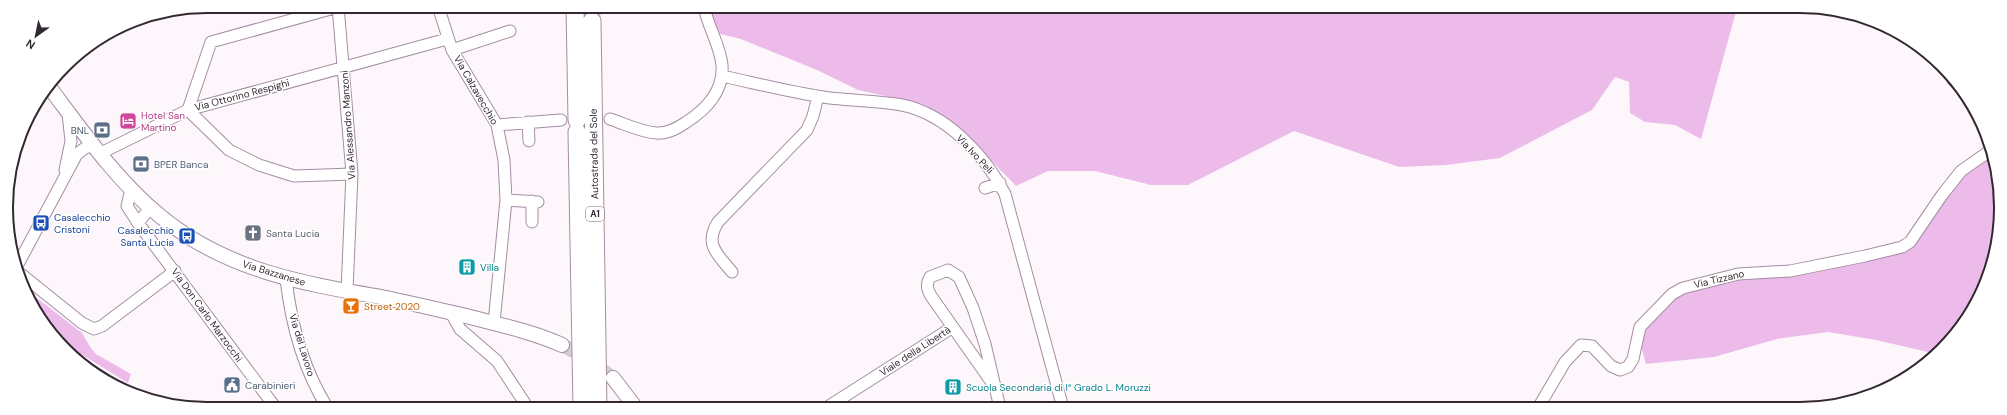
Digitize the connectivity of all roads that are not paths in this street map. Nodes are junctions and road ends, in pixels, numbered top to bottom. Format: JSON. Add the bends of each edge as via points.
{"nodes":[{"id":1,"x":313,"y":13,"type":"edge"},
{"id":2,"x":339,"y":13,"type":"edge"},
{"id":3,"x":440,"y":13,"type":"edge"},
{"id":4,"x":575,"y":13,"type":"tunnel mouth"},
{"id":5,"x":706,"y":13,"type":"edge"},
{"id":6,"x":592,"y":21,"type":"tunnel mouth"},
{"id":7,"x":510,"y":31,"type":"dead end"},
{"id":8,"x":447,"y":39,"type":"junction"},
{"id":9,"x":452,"y":50,"type":"junction"},
{"id":10,"x":344,"y":67,"type":"junction"},
{"id":11,"x":722,"y":76,"type":"junction"},
{"id":12,"x":52,"y":90,"type":"edge"},
{"id":13,"x":818,"y":96,"type":"junction"},
{"id":14,"x":188,"y":110,"type":"junction"},
{"id":15,"x":68,"y":111,"type":"junction"},
{"id":16,"x":610,"y":119,"type":"dead end"},
{"id":17,"x":528,"y":122,"type":"junction"},
{"id":18,"x":572,"y":124,"type":"junction"},
{"id":19,"x":497,"y":125,"type":"junction"},
{"id":20,"x":529,"y":141,"type":"dead end"},
{"id":21,"x":98,"y":149,"type":"junction"},
{"id":22,"x":1986,"y":154,"type":"edge"},
{"id":23,"x":352,"y":174,"type":"junction"},
{"id":24,"x":63,"y":178,"type":"junction"},
{"id":25,"x":1000,"y":183,"type":"junction"},
{"id":26,"x":986,"y":188,"type":"dead end"},
{"id":27,"x":131,"y":189,"type":"junction"},
{"id":28,"x":506,"y":200,"type":"junction"},
{"id":29,"x":150,"y":208,"type":"junction"},
{"id":30,"x":532,"y":222,"type":"dead end"},
{"id":31,"x":138,"y":223,"type":"junction"},
{"id":32,"x":21,"y":260,"type":"edge"},
{"id":33,"x":175,"y":271,"type":"junction"},
{"id":34,"x":732,"y":272,"type":"dead end"},
{"id":35,"x":26,"y":277,"type":"edge"},
{"id":36,"x":286,"y":279,"type":"junction"},
{"id":37,"x":347,"y":291,"type":"junction"},
{"id":38,"x":451,"y":313,"type":"junction"},
{"id":39,"x":494,"y":323,"type":"junction"},
{"id":40,"x":953,"y":327,"type":"junction"},
{"id":41,"x":562,"y":345,"type":"tunnel mouth"},
{"id":42,"x":613,"y":378,"type":"tunnel mouth"},
{"id":43,"x":995,"y":387,"type":"junction"},
{"id":44,"x":271,"y":402,"type":"edge"},
{"id":45,"x":324,"y":402,"type":"edge"},
{"id":46,"x":524,"y":402,"type":"edge"},
{"id":47,"x":582,"y":402,"type":"edge"},
{"id":48,"x":598,"y":402,"type":"edge"},
{"id":49,"x":631,"y":402,"type":"edge"},
{"id":50,"x":835,"y":402,"type":"edge"},
{"id":51,"x":999,"y":402,"type":"edge"},
{"id":52,"x":1061,"y":402,"type":"edge"},
{"id":53,"x":1542,"y":402,"type":"edge"}],
"edges":[{"from":1,"to":14,"type":"street","via":[[211,42]]},
{"from":2,"to":10,"type":"street","name":"Via Alessandro Manzoni"},
{"from":3,"to":8,"type":"street","name":"Via Calzavecchio"},
{"from":4,"to":18,"type":"highway","name":"Autostrada del Sole","number":"A1"},
{"from":5,"to":11,"type":"street","via":[[720,56]]},
{"from":6,"to":48,"type":"highway","name":"Autostrada del Sole","number":"A1"},
{"from":7,"to":9,"type":"street"},
{"from":8,"to":9,"type":"street","name":"Via Calzavecchio"},
{"from":8,"to":10,"type":"street","name":"Via Ottorino Respighi"},
{"from":9,"to":19,"type":"street","name":"Via Calzavecchio"},
{"from":10,"to":14,"type":"street","name":"Via Ottorino Respighi"},
{"from":10,"to":23,"type":"street","name":"Via Alessandro Manzoni"},
{"from":11,"to":13,"type":"street","name":"Via Ivo Peli"},
{"from":11,"to":16,"type":"street","via":[[716,95],[710,103],[698,115],[672,131],[657,134]]},
{"from":12,"to":15,"type":"main road","name":"Via Bazzanese"},
{"from":13,"to":25,"type":"street","name":"Via Ivo Peli","via":[[902,105],[925,112],[947,126],[969,146]]},
{"from":13,"to":34,"type":"street","via":[[807,130],[712,231],[712,244]]},
{"from":14,"to":21,"type":"street","name":"Via Ottorino Respighi"},
{"from":14,"to":23,"type":"street","via":[[229,150],[259,165],[294,176]]},
{"from":15,"to":21,"type":"main road","name":"Via Bazzanese"},
{"from":15,"to":24,"type":"street","via":[[71,141]]},
{"from":17,"to":18,"type":"street"},
{"from":17,"to":19,"type":"street"},
{"from":17,"to":20,"type":"street"},
{"from":18,"to":47,"type":"highway","name":"Autostrada del Sole","number":"A1"},
{"from":19,"to":28,"type":"street","name":"Via Calzavecchio","via":[[504,160]]},
{"from":21,"to":24,"type":"street","name":"Via Ottorino Respighi","via":[[85,148],[77,154]]},
{"from":21,"to":27,"type":"main road","name":"Via Bazzanese"},
{"from":22,"to":53,"type":"street","name":"Via Tizzano","via":[[1962,171],[1910,242],[1902,247],[1790,271],[1738,274],[1683,288],[1672,294],[1640,327],[1633,360],[1628,367],[1620,370],[1610,366],[1592,346],[1581,345],[1565,362]]},
{"from":23,"to":37,"type":"street","name":"Via Alessandro Manzoni"},
{"from":24,"to":32,"type":"street"},
{"from":25,"to":26,"type":"street"},
{"from":25,"to":52,"type":"street","name":"Via Ivo Peli"},
{"from":27,"to":29,"type":"main road","name":"Via Bazzanese"},
{"from":27,"to":31,"type":"street","name":"Via Don Carlo Marzocchi","via":[[127,206]]},
{"from":28,"to":30,"type":"street","via":[[535,201]]},
{"from":28,"to":39,"type":"street","name":"Via Calzavecchio"},
{"from":29,"to":31,"type":"street"},
{"from":29,"to":36,"type":"main road","name":"Via Bazzanese","via":[[214,252]]},
{"from":31,"to":33,"type":"street","name":"Via Don Carlo Marzocchi"},
{"from":33,"to":35,"type":"street","via":[[105,324],[94,329],[82,323]]},
{"from":33,"to":44,"type":"street","name":"Via Don Carlo Marzocchi"},
{"from":36,"to":37,"type":"main road","name":"Via Bazzanese"},
{"from":36,"to":45,"type":"street","name":"Via del Lavoro","via":[[293,320],[314,383]]},
{"from":37,"to":38,"type":"main road","name":"Via Bazzanese"},
{"from":38,"to":39,"type":"main road","name":"Via Bazzanese"},
{"from":38,"to":46,"type":"street","via":[[460,329],[497,361]]},
{"from":39,"to":41,"type":"main road","name":"Via Bazzanese"},
{"from":40,"to":43,"type":"street"},
{"from":40,"to":43,"type":"street","name":"Viale della Libertà","via":[[927,289],[930,277],[948,270],[959,277],[973,308]]},
{"from":40,"to":50,"type":"street","name":"Viale della Libertà"},
{"from":42,"to":49,"type":"main road"},
{"from":43,"to":51,"type":"street","name":"Viale della Libertà"}]}
